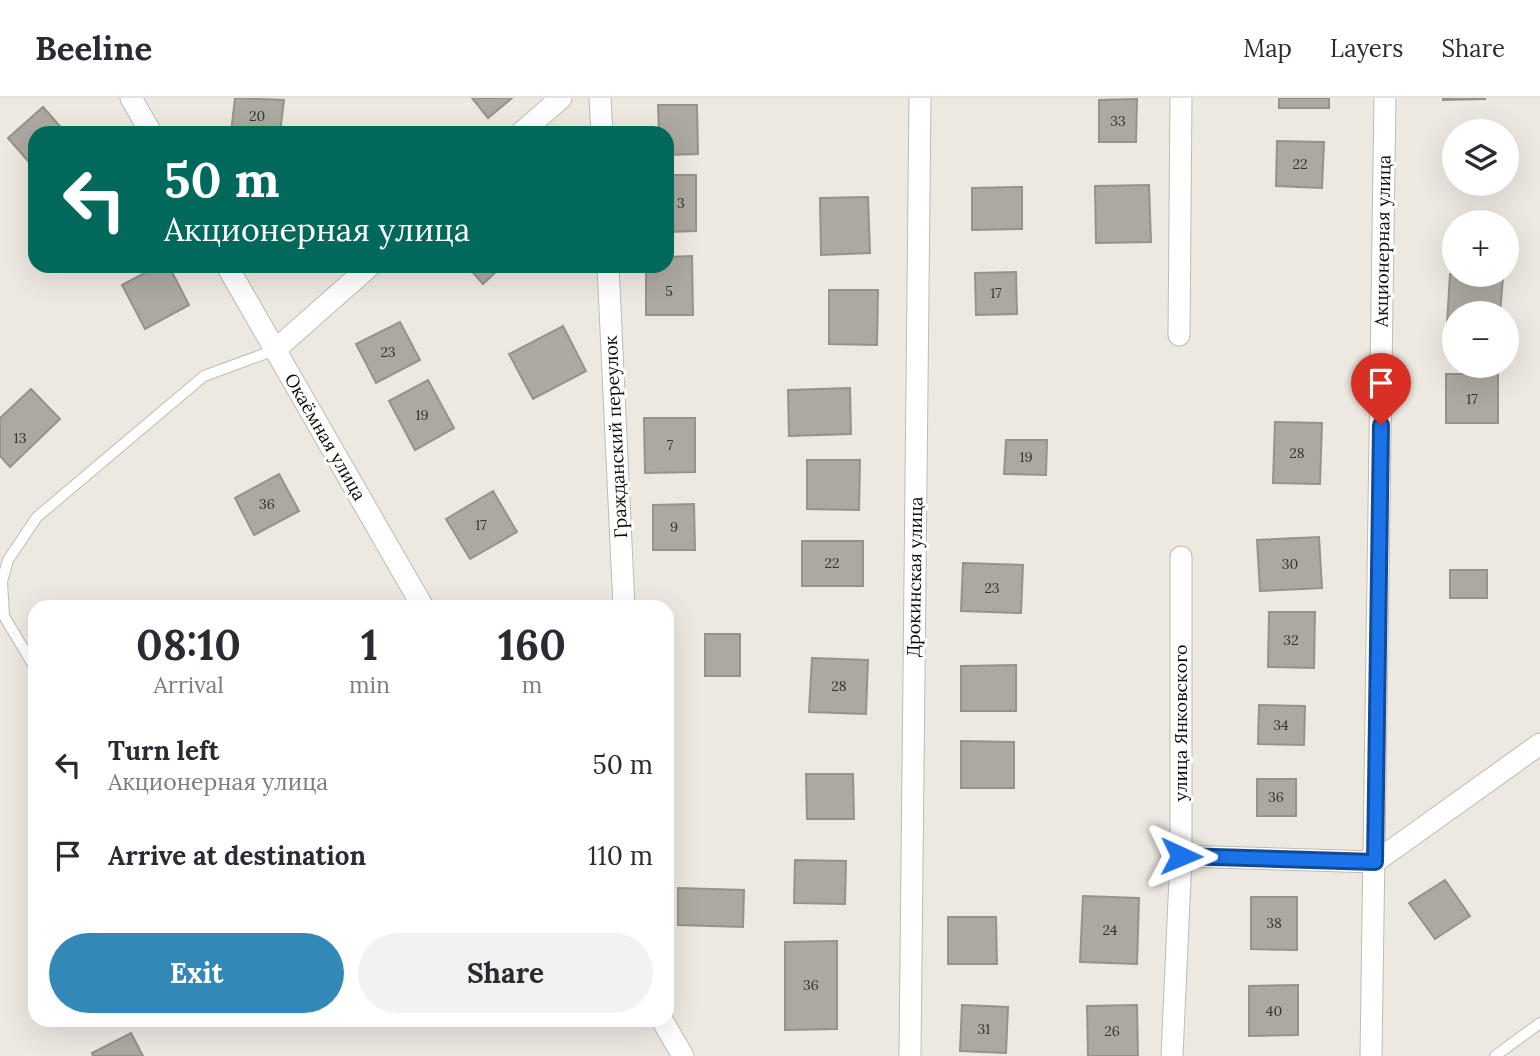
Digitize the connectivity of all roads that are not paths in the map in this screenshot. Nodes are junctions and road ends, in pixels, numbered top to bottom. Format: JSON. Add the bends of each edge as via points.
{"nodes":[{"id":1,"x":131,"y":98,"type":"edge"},
{"id":2,"x":561,"y":98,"type":"edge"},
{"id":3,"x":600,"y":98,"type":"edge"},
{"id":4,"x":920,"y":98,"type":"edge"},
{"id":5,"x":1181,"y":98,"type":"edge"},
{"id":6,"x":1385,"y":98,"type":"edge"},
{"id":7,"x":147,"y":126,"type":"edge"},
{"id":8,"x":529,"y":126,"type":"edge"},
{"id":9,"x":601,"y":126,"type":"edge"},
{"id":10,"x":230,"y":273,"type":"edge"},
{"id":11,"x":362,"y":273,"type":"edge"},
{"id":12,"x":608,"y":273,"type":"edge"},
{"id":13,"x":1179,"y":335,"type":"dead end"},
{"id":14,"x":275,"y":350,"type":"junction"},
{"id":15,"x":1181,"y":557,"type":"dead end"},
{"id":16,"x":419,"y":600,"type":"edge"},
{"id":17,"x":624,"y":600,"type":"edge"},
{"id":18,"x":28,"y":656,"type":"edge"},
{"id":19,"x":1540,"y":744,"type":"edge"},
{"id":20,"x":1181,"y":856,"type":"junction"},
{"id":21,"x":1375,"y":862,"type":"junction"},
{"id":22,"x":1540,"y":1023,"type":"edge"},
{"id":23,"x":666,"y":1027,"type":"edge"},
{"id":24,"x":683,"y":1056,"type":"edge"},
{"id":25,"x":909,"y":1056,"type":"edge"},
{"id":26,"x":1172,"y":1056,"type":"edge"},
{"id":27,"x":1371,"y":1056,"type":"edge"},
{"id":28,"x":1494,"y":1056,"type":"edge"}],
"edges":[{"from":1,"to":7,"type":"street"},
{"from":2,"to":8,"type":"street"},
{"from":3,"to":9,"type":"street"},
{"from":4,"to":25,"type":"street","name":"Дрокинская улица"},
{"from":5,"to":13,"type":"street"},
{"from":6,"to":21,"type":"street","name":"Акционерная улица"},
{"from":10,"to":14,"type":"street","name":"Окаёмная улица"},
{"from":11,"to":14,"type":"street"},
{"from":12,"to":17,"type":"street","name":"Гражданский переулок"},
{"from":14,"to":16,"type":"street","name":"Окаёмная улица"},
{"from":14,"to":18,"type":"lane","via":[[204,376],[37,517],[8,560],[2,582],[4,616]]},
{"from":15,"to":20,"type":"street","name":"улица Янковского"},
{"from":19,"to":21,"type":"street"},
{"from":20,"to":21,"type":"street"},
{"from":20,"to":26,"type":"street","name":"улица Янковского"},
{"from":21,"to":27,"type":"street","name":"Акционерная улица"},
{"from":22,"to":28,"type":"lane"},
{"from":23,"to":24,"type":"street"}]}
